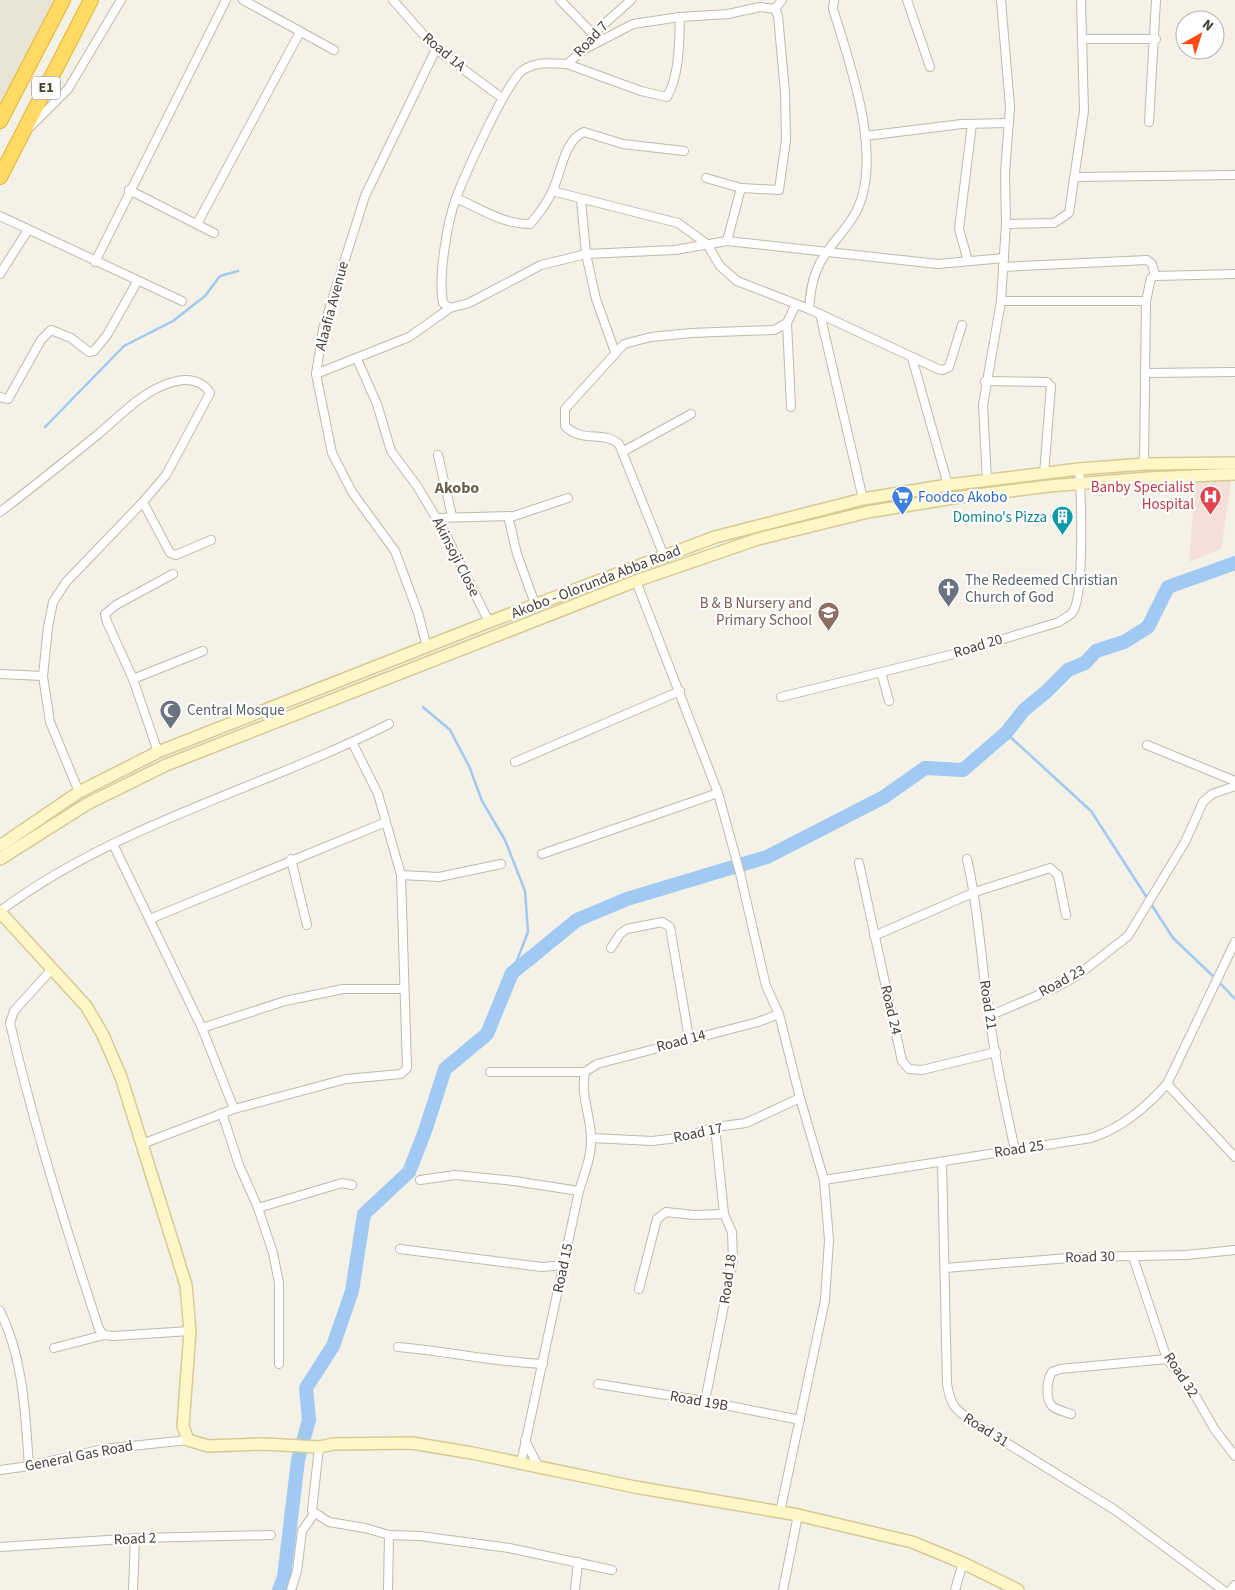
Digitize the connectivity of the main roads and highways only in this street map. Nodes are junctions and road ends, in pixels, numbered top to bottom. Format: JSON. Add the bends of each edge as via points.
{"nodes":[{"id":1,"x":63,"y":0,"type":"edge"},
{"id":2,"x":92,"y":0,"type":"edge"},
{"id":3,"x":0,"y":121,"type":"edge"},
{"id":4,"x":0,"y":177,"type":"edge"},
{"id":5,"x":1235,"y":463,"type":"edge"},
{"id":6,"x":1235,"y":474,"type":"edge"},
{"id":7,"x":891,"y":494,"type":"junction"},
{"id":8,"x":894,"y":508,"type":"junction"},
{"id":9,"x":505,"y":616,"type":"junction"},
{"id":10,"x":510,"y":630,"type":"junction"},
{"id":11,"x":142,"y":760,"type":"junction"},
{"id":12,"x":148,"y":773,"type":"junction"},
{"id":13,"x":0,"y":846,"type":"edge"},
{"id":14,"x":0,"y":859,"type":"edge"},
{"id":15,"x":0,"y":912,"type":"edge"},
{"id":16,"x":1018,"y":1590,"type":"edge"}],
"edges":[{"from":1,"to":3,"type":"highway","number":"E1"},
{"from":2,"to":4,"type":"highway","number":"E1"},
{"from":5,"to":7,"type":"main road","name":"Akobo - Olorunda Abba Road","via":[[1079,469]]},
{"from":6,"to":8,"type":"main road","name":"Akobo - Olorunda Abba Road","via":[[1080,484]]},
{"from":7,"to":8,"type":"main road"},
{"from":7,"to":9,"type":"main road","name":"Akobo - Olorunda Abba Road","via":[[733,532]]},
{"from":8,"to":10,"type":"main road","name":"Akobo - Olorunda Abba Road","via":[[758,539],[636,581]]},
{"from":9,"to":10,"type":"main road"},
{"from":9,"to":11,"type":"main road","name":"Akobo - Olorunda Abba Road"},
{"from":10,"to":12,"type":"main road","name":"Akobo - Olorunda Abba Road"},
{"from":11,"to":12,"type":"main road"},
{"from":11,"to":13,"type":"main road","name":"Akobo - Olorunda Abba Road","via":[[79,792]]},
{"from":12,"to":14,"type":"main road","name":"Akobo - Olorunda Abba Road","via":[[87,804]]},
{"from":15,"to":16,"type":"main road","via":[[86,1006],[121,1077],[186,1285],[190,1331],[183,1426],[188,1440],[208,1446],[412,1443],[635,1488],[780,1512],[912,1542]]}]}
